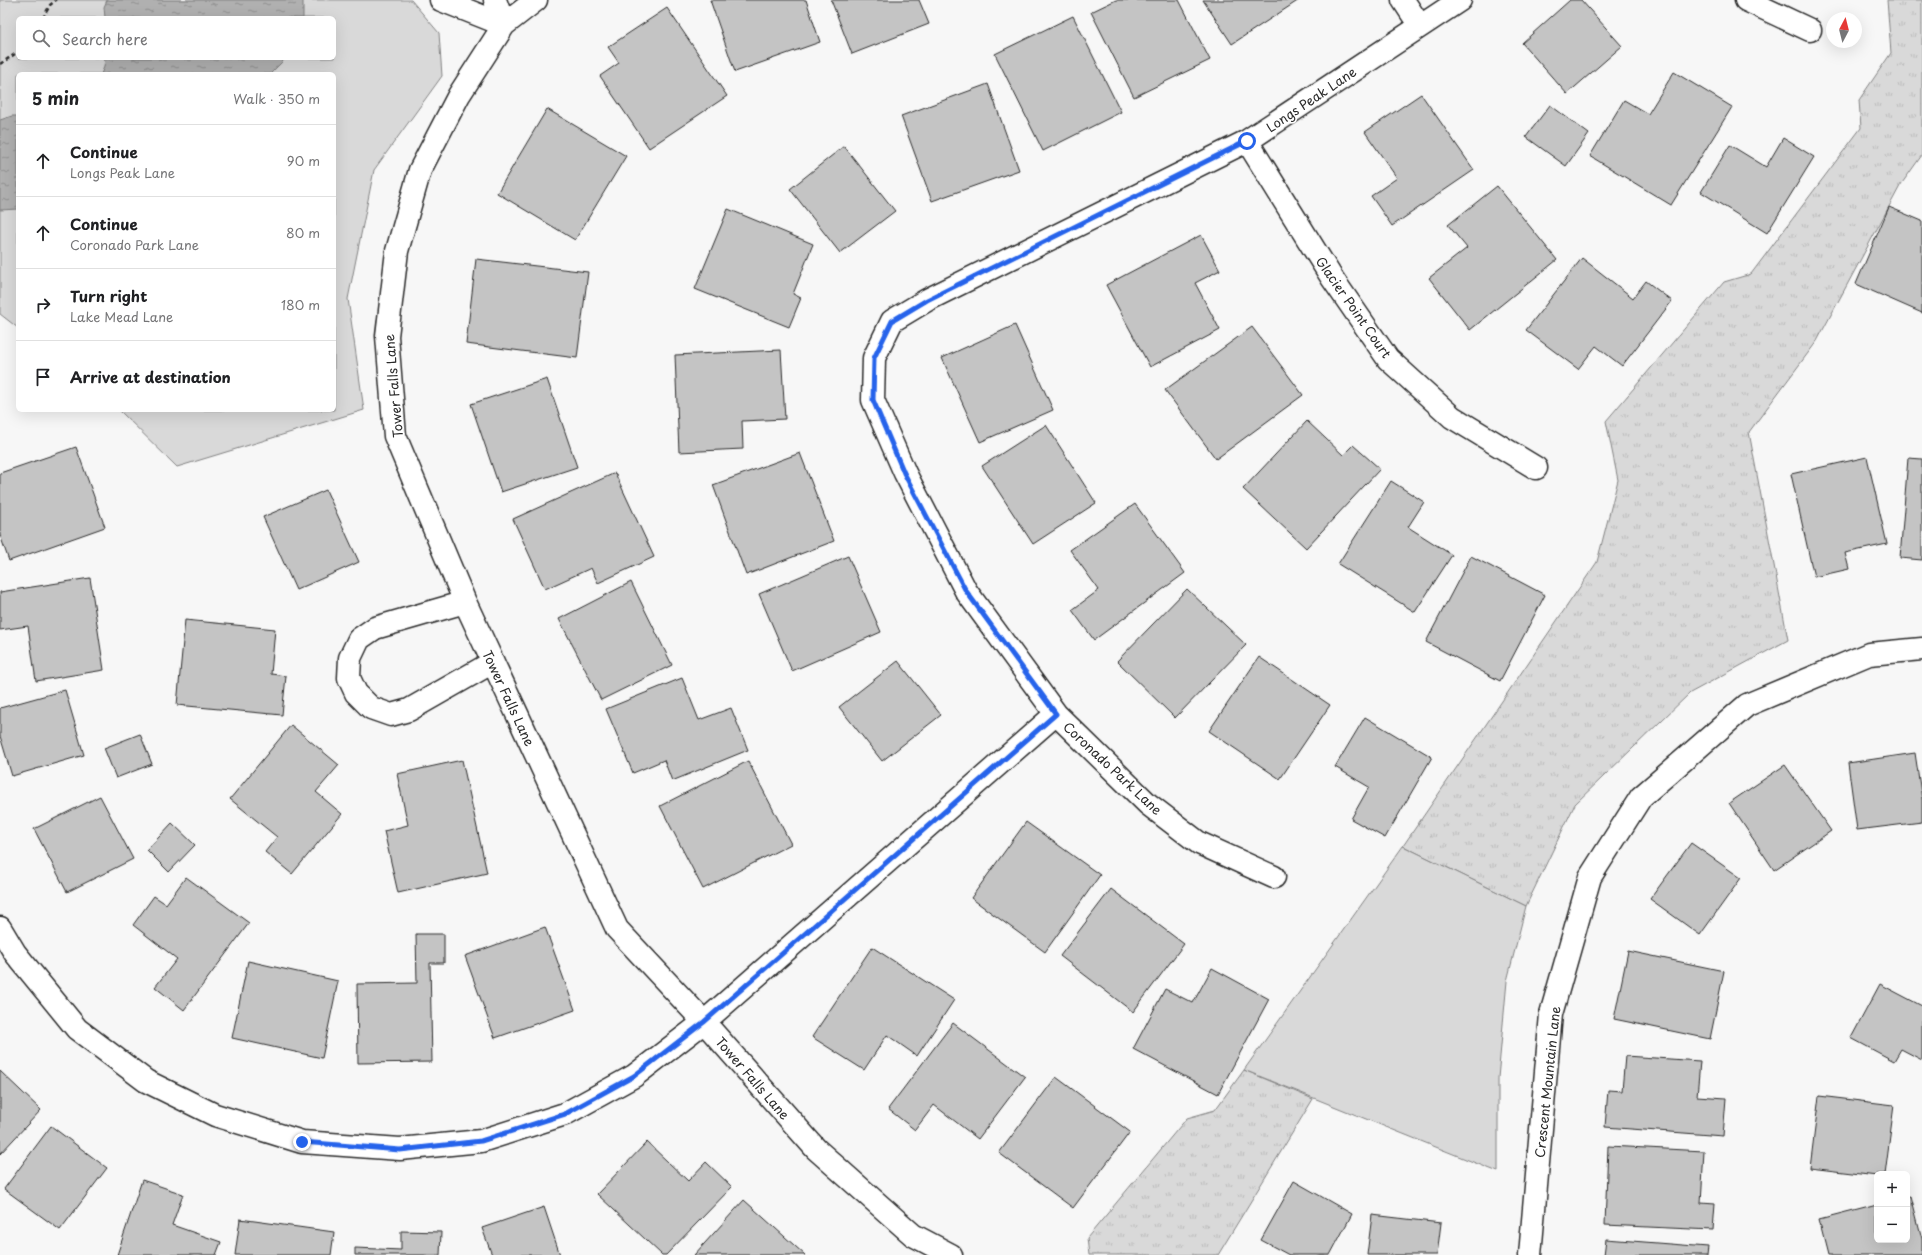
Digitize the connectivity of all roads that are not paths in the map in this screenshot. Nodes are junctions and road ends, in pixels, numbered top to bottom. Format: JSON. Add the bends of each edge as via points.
{"nodes":[{"id":1,"x":441,"y":0,"type":"edge"},
{"id":2,"x":495,"y":0,"type":"edge"},
{"id":3,"x":536,"y":0,"type":"edge"},
{"id":4,"x":1403,"y":0,"type":"edge"},
{"id":5,"x":1460,"y":0,"type":"edge"},
{"id":6,"x":1746,"y":0,"type":"edge"},
{"id":7,"x":504,"y":25,"type":"junction"},
{"id":8,"x":1420,"y":26,"type":"junction"},
{"id":9,"x":1810,"y":30,"type":"dead end"},
{"id":10,"x":1247,"y":141,"type":"junction"},
{"id":11,"x":874,"y":358,"type":"joint"},
{"id":12,"x":1536,"y":468,"type":"dead end"},
{"id":13,"x":465,"y":602,"type":"junction"},
{"id":14,"x":1922,"y":649,"type":"edge"},
{"id":15,"x":493,"y":662,"type":"junction"},
{"id":16,"x":1056,"y":714,"type":"junction"},
{"id":17,"x":1274,"y":877,"type":"dead end"},
{"id":18,"x":0,"y":928,"type":"edge"},
{"id":19,"x":7,"y":958,"type":"edge"},
{"id":20,"x":704,"y":1022,"type":"junction"},
{"id":21,"x":951,"y":1255,"type":"edge"},
{"id":22,"x":1530,"y":1255,"type":"edge"}],
"edges":[{"from":1,"to":7,"type":"street"},
{"from":2,"to":7,"type":"street"},
{"from":3,"to":7,"type":"street","name":"Tower Falls Lane"},
{"from":4,"to":8,"type":"street"},
{"from":5,"to":8,"type":"street","name":"Longs Peak Lane"},
{"from":6,"to":9,"type":"street"},
{"from":7,"to":13,"type":"street","name":"Tower Falls Lane","via":[[458,95],[420,170],[397,251],[387,336],[395,436]]},
{"from":8,"to":10,"type":"street","name":"Longs Peak Lane"},
{"from":10,"to":11,"type":"street","name":"Longs Peak Lane","via":[[927,300],[892,321]]},
{"from":10,"to":12,"type":"street","name":"Glacier Point Court","via":[[1332,278],[1388,359],[1452,417]]},
{"from":11,"to":16,"type":"street","name":"Coronado Park Lane","via":[[873,400],[904,473],[966,591]]},
{"from":13,"to":15,"type":"street","name":"Tower Falls Lane"},
{"from":13,"to":15,"type":"street","via":[[375,628],[359,639],[350,658],[349,678],[356,693],[371,708],[391,715],[409,710]]},
{"from":14,"to":22,"type":"street","name":"Crescent Mountain Lane","via":[[1869,654],[1747,705],[1641,797],[1590,877],[1551,1014]]},
{"from":15,"to":20,"type":"street","name":"Tower Falls Lane","via":[[617,928]]},
{"from":16,"to":17,"type":"street","name":"Coronado Park Lane","via":[[1148,804],[1199,843]]},
{"from":16,"to":20,"type":"street"},
{"from":18,"to":19,"type":"street"},
{"from":19,"to":20,"type":"street","via":[[77,1029],[146,1081],[215,1115],[302,1142],[400,1150],[481,1141],[565,1114],[634,1076]]},
{"from":20,"to":21,"type":"street","name":"Tower Falls Lane","via":[[816,1149],[914,1235]]}]}
